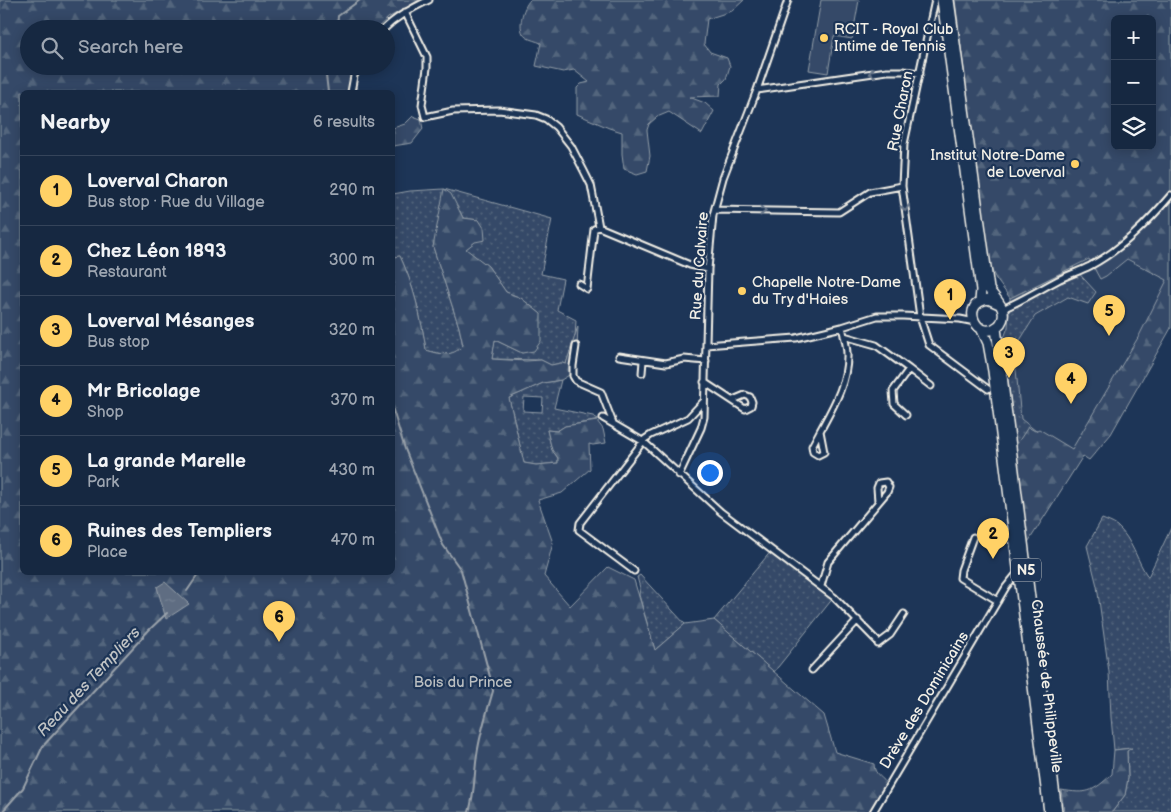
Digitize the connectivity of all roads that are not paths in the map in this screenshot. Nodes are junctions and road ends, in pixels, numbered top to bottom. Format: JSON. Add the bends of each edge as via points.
{"nodes":[{"id":1,"x":429,"y":0,"type":"edge"},
{"id":2,"x":788,"y":0,"type":"edge"},
{"id":3,"x":936,"y":0,"type":"edge"},
{"id":4,"x":942,"y":0,"type":"edge"},
{"id":5,"x":949,"y":0,"type":"edge"},
{"id":6,"x":405,"y":12,"type":"junction"},
{"id":7,"x":393,"y":20,"type":"edge"},
{"id":8,"x":920,"y":73,"type":"junction"},
{"id":9,"x":354,"y":75,"type":"edge"},
{"id":10,"x":351,"y":90,"type":"edge"},
{"id":11,"x":757,"y":90,"type":"junction"},
{"id":12,"x":902,"y":186,"type":"junction"},
{"id":13,"x":1171,"y":195,"type":"edge"},
{"id":14,"x":715,"y":210,"type":"junction"},
{"id":15,"x":599,"y":227,"type":"junction"},
{"id":16,"x":708,"y":269,"type":"junction"},
{"id":17,"x":579,"y":284,"type":"dead end"},
{"id":18,"x":980,"y":301,"type":"junction"},
{"id":19,"x":1001,"y":307,"type":"junction"},
{"id":20,"x":973,"y":312,"type":"junction"},
{"id":21,"x":920,"y":317,"type":"junction"},
{"id":22,"x":960,"y":319,"type":"junction"},
{"id":23,"x":978,"y":325,"type":"junction"},
{"id":24,"x":842,"y":327,"type":"junction"},
{"id":25,"x":996,"y":328,"type":"junction"},
{"id":26,"x":844,"y":336,"type":"junction"},
{"id":27,"x":706,"y":345,"type":"junction"},
{"id":28,"x":576,"y":346,"type":"dead end"},
{"id":29,"x":618,"y":356,"type":"dead end"},
{"id":30,"x":643,"y":361,"type":"junction"},
{"id":31,"x":706,"y":361,"type":"junction"},
{"id":32,"x":909,"y":369,"type":"junction"},
{"id":33,"x":642,"y":373,"type":"dead end"},
{"id":34,"x":704,"y":382,"type":"junction"},
{"id":35,"x":931,"y":386,"type":"dead end"},
{"id":36,"x":988,"y":389,"type":"dead end"},
{"id":37,"x":734,"y":400,"type":"dead end"},
{"id":38,"x":704,"y":402,"type":"junction"},
{"id":39,"x":906,"y":415,"type":"dead end"},
{"id":40,"x":603,"y":418,"type":"dead end"},
{"id":41,"x":613,"y":423,"type":"junction"},
{"id":42,"x":820,"y":431,"type":"dead end"},
{"id":43,"x":644,"y":442,"type":"junction"},
{"id":44,"x":679,"y":475,"type":"junction"},
{"id":45,"x":878,"y":501,"type":"dead end"},
{"id":46,"x":972,"y":537,"type":"dead end"},
{"id":47,"x":634,"y":571,"type":"dead end"},
{"id":48,"x":1019,"y":571,"type":"junction"},
{"id":49,"x":821,"y":586,"type":"junction"},
{"id":50,"x":998,"y":601,"type":"junction"},
{"id":51,"x":904,"y":614,"type":"dead end"},
{"id":52,"x":858,"y":620,"type":"junction"},
{"id":53,"x":812,"y":670,"type":"dead end"},
{"id":54,"x":873,"y":812,"type":"edge"},
{"id":55,"x":1050,"y":812,"type":"edge"},
{"id":56,"x":1057,"y":812,"type":"edge"}],
"edges":[{"from":1,"to":6,"type":"street"},
{"from":2,"to":11,"type":"street","name":"Rue du Calvaire"},
{"from":3,"to":8,"type":"street","name":"Rue Charon"},
{"from":4,"to":18,"type":"main road"},
{"from":5,"to":19,"type":"main road","via":[[989,289]]},
{"from":6,"to":7,"type":"street"},
{"from":6,"to":15,"type":"street","via":[[427,57],[422,99],[425,118],[453,111],[499,110],[546,119],[571,146],[584,171],[591,186]]},
{"from":8,"to":11,"type":"street","one_way":true,"via":[[887,71]]},
{"from":8,"to":12,"type":"street","name":"Rue Charon","via":[[904,144]]},
{"from":9,"to":10,"type":"street"},
{"from":11,"to":14,"type":"street","name":"Rue du Calvaire","via":[[723,178]]},
{"from":14,"to":12,"type":"street","one_way":true,"via":[[839,212],[870,192]]},
{"from":12,"to":21,"type":"street","name":"Rue Charon","one_way":true},
{"from":13,"to":19,"type":"street","via":[[1152,217],[1113,251],[1090,266],[1007,307]]},
{"from":14,"to":16,"type":"street","name":"Rue du Calvaire"},
{"from":15,"to":16,"type":"street","via":[[690,265]]},
{"from":15,"to":17,"type":"street","via":[[594,229],[587,289]]},
{"from":16,"to":27,"type":"street","name":"Rue du Calvaire"},
{"from":18,"to":19,"type":"main road","via":[[992,300]]},
{"from":18,"to":20,"type":"main road"},
{"from":19,"to":25,"type":"main road","number":"N5","via":[[1002,321]]},
{"from":20,"to":22,"type":"street"},
{"from":20,"to":23,"type":"main road","number":"N5"},
{"from":21,"to":22,"type":"street"},
{"from":21,"to":24,"type":"street","via":[[877,316]]},
{"from":21,"to":36,"type":"street","name":"Rue Charon","via":[[930,345]]},
{"from":22,"to":23,"type":"street"},
{"from":23,"to":25,"type":"main road","via":[[988,330]]},
{"from":23,"to":48,"type":"main road","name":"Chaussée de Philippeville","number":"N5","via":[[988,342]]},
{"from":24,"to":26,"type":"street"},
{"from":24,"to":27,"type":"street","via":[[796,338]]},
{"from":25,"to":56,"type":"main road","name":"Chaussée de Philippeville","number":"N5"},
{"from":26,"to":32,"type":"street","via":[[876,345]]},
{"from":26,"to":42,"type":"street","via":[[847,354],[844,378]]},
{"from":27,"to":31,"type":"street","name":"Rue du Calvaire"},
{"from":28,"to":41,"type":"street","via":[[573,376],[576,381],[601,392]]},
{"from":29,"to":30,"type":"street"},
{"from":30,"to":31,"type":"street"},
{"from":30,"to":33,"type":"street"},
{"from":31,"to":34,"type":"street","name":"Rue du Calvaire"},
{"from":32,"to":35,"type":"street"},
{"from":32,"to":39,"type":"street","via":[[893,391],[894,404]]},
{"from":34,"to":37,"type":"street"},
{"from":34,"to":38,"type":"street","name":"Rue du Calvaire"},
{"from":38,"to":43,"type":"street","via":[[688,418],[651,435]]},
{"from":38,"to":44,"type":"street","name":"Rue du Calvaire","via":[[701,428]]},
{"from":40,"to":41,"type":"street"},
{"from":41,"to":43,"type":"street"},
{"from":43,"to":44,"type":"street"},
{"from":43,"to":47,"type":"street","via":[[580,524],[579,530]]},
{"from":44,"to":49,"type":"street","via":[[738,526]]},
{"from":45,"to":49,"type":"street","via":[[828,562]]},
{"from":46,"to":50,"type":"street","via":[[960,578]]},
{"from":48,"to":50,"type":"street","name":"Drève des Dominicains"},
{"from":48,"to":55,"type":"main road","name":"Chaussée de Philippeville","number":"N5"},
{"from":49,"to":52,"type":"street"},
{"from":50,"to":54,"type":"street","name":"Drève des Dominicains"},
{"from":51,"to":52,"type":"street","via":[[890,635],[878,644]]},
{"from":52,"to":53,"type":"street"}]}
